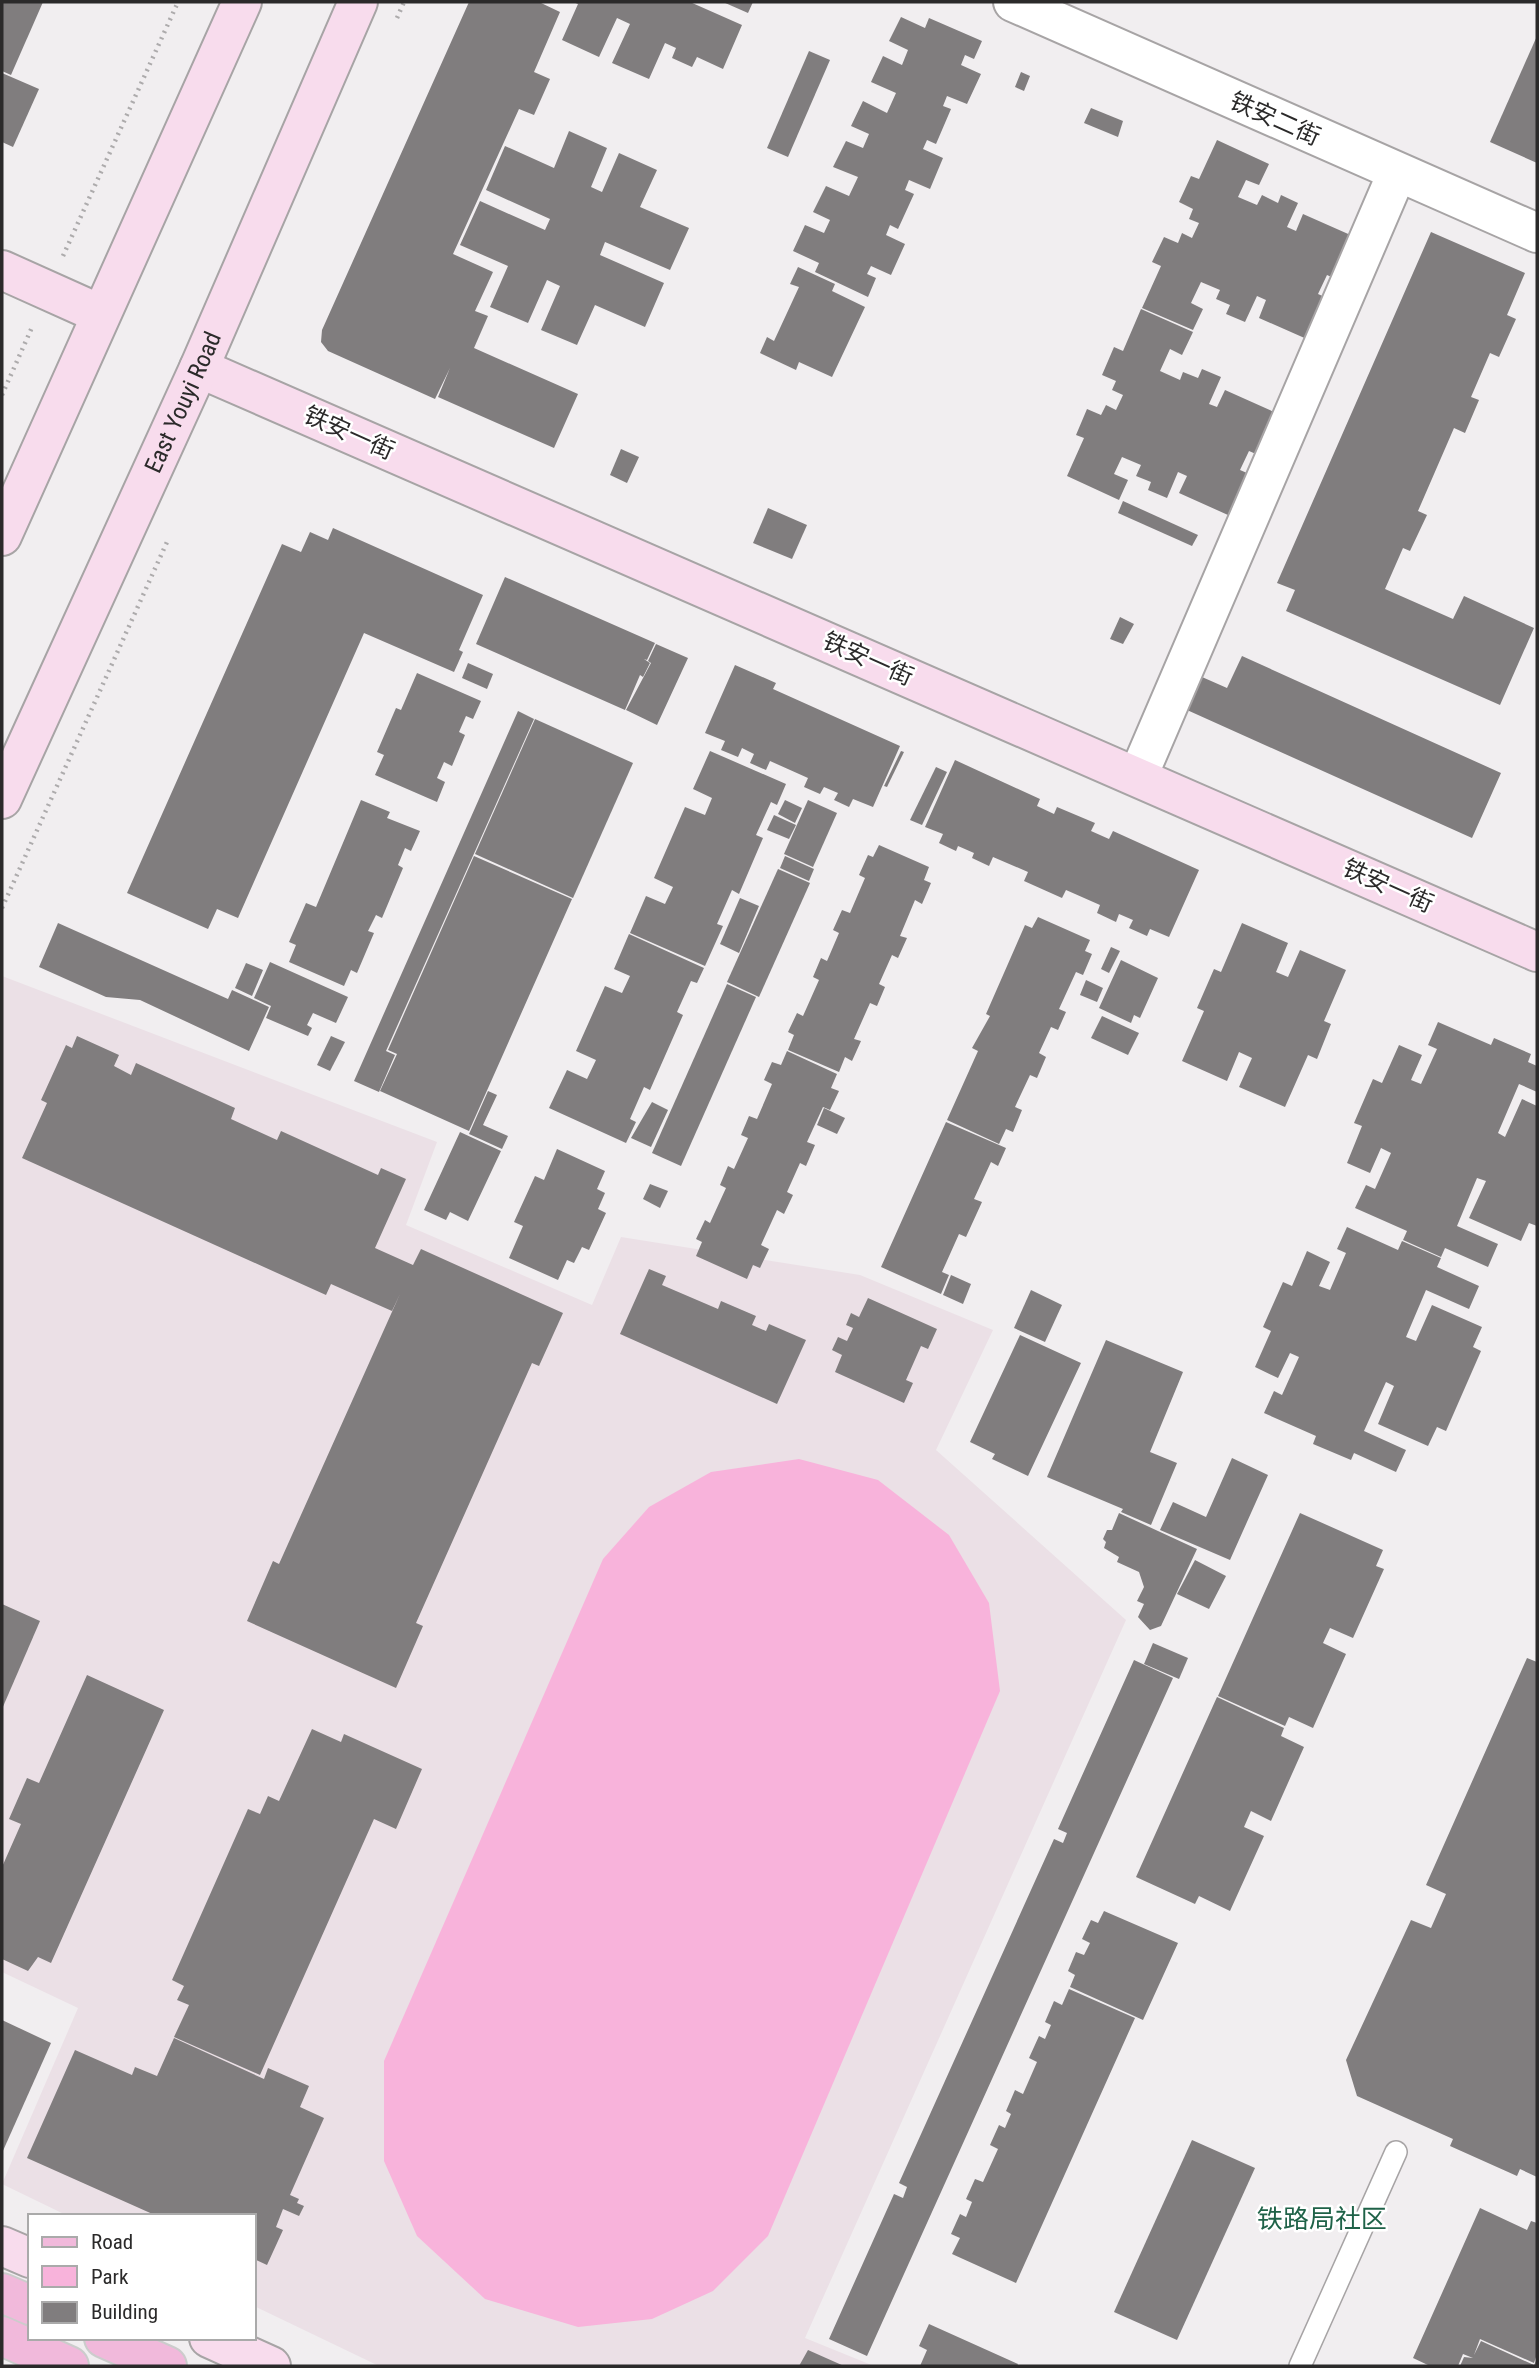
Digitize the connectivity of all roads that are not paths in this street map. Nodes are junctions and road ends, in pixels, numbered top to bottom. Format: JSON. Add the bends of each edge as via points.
{"nodes":[{"id":1,"x":242,"y":2,"type":"edge"},
{"id":2,"x":358,"y":2,"type":"edge"},
{"id":3,"x":1013,"y":2,"type":"edge"},
{"id":4,"x":1397,"y":173,"type":"junction"},
{"id":5,"x":1537,"y":233,"type":"edge"},
{"id":6,"x":2,"y":270,"type":"edge"},
{"id":7,"x":100,"y":314,"type":"junction"},
{"id":8,"x":199,"y":368,"type":"junction"},
{"id":9,"x":2,"y":536,"type":"edge"},
{"id":10,"x":1138,"y":776,"type":"junction"},
{"id":11,"x":2,"y":799,"type":"edge"},
{"id":12,"x":1537,"y":952,"type":"edge"},
{"id":13,"x":1396,"y":2152,"type":"dead end"},
{"id":14,"x":2,"y":2245,"type":"edge"},
{"id":15,"x":28,"y":2257,"type":"edge"},
{"id":16,"x":2,"y":2293,"type":"edge"},
{"id":17,"x":28,"y":2304,"type":"edge"},
{"id":18,"x":2,"y":2336,"type":"edge"},
{"id":19,"x":108,"y":2340,"type":"edge"},
{"id":20,"x":213,"y":2340,"type":"edge"},
{"id":21,"x":69,"y":2366,"type":"edge"},
{"id":22,"x":167,"y":2366,"type":"edge"},
{"id":23,"x":271,"y":2366,"type":"edge"},
{"id":24,"x":1300,"y":2366,"type":"edge"}],
"edges":[{"from":1,"to":7,"type":"main road"},
{"from":2,"to":8,"type":"main road","name":"East Youyi Road"},
{"from":3,"to":4,"type":"street","name":"铁安二街"},
{"from":4,"to":5,"type":"street","name":"铁安二街"},
{"from":4,"to":10,"type":"street"},
{"from":6,"to":7,"type":"main road"},
{"from":7,"to":9,"type":"main road"},
{"from":8,"to":10,"type":"main road","name":"铁安一街"},
{"from":8,"to":11,"type":"main road","name":"East Youyi Road"},
{"from":10,"to":12,"type":"main road","name":"铁安一街"},
{"from":13,"to":24,"type":"lane"},
{"from":14,"to":15,"type":"main road"},
{"from":16,"to":17,"type":"main road"},
{"from":18,"to":21,"type":"main road"},
{"from":19,"to":22,"type":"main road"},
{"from":20,"to":23,"type":"main road"}]}
